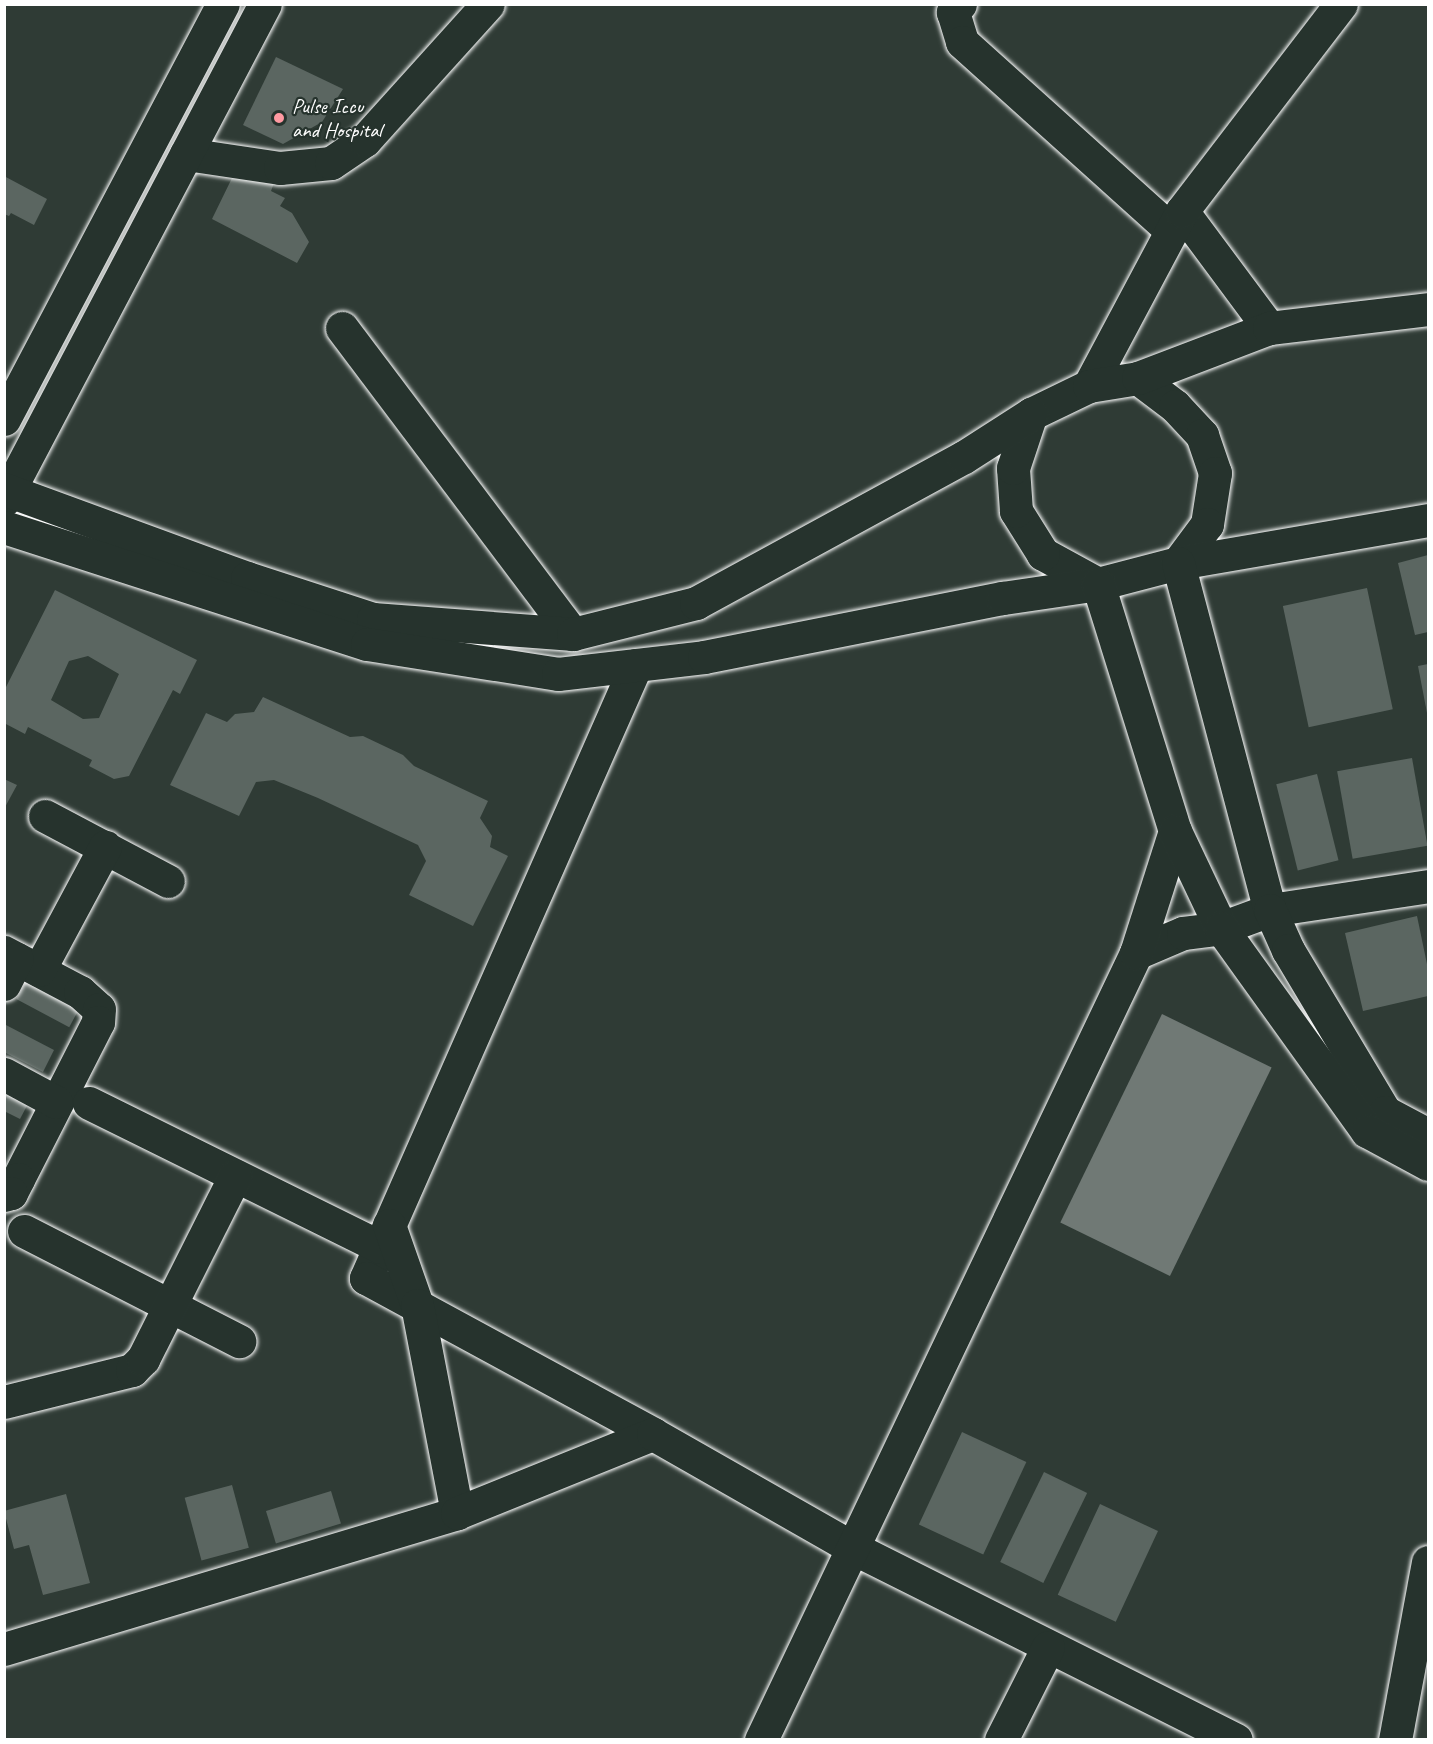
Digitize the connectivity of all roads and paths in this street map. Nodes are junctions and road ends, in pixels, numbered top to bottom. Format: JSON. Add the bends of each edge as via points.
{"nodes":[{"id":1,"x":223,"y":4,"type":"edge"},
{"id":2,"x":265,"y":4,"type":"edge"},
{"id":3,"x":488,"y":4,"type":"edge"},
{"id":4,"x":960,"y":4,"type":"edge"},
{"id":5,"x":1341,"y":4,"type":"edge"},
{"id":6,"x":186,"y":154,"type":"junction"},
{"id":7,"x":1176,"y":220,"type":"junction"},
{"id":8,"x":1428,"y":309,"type":"edge"},
{"id":9,"x":342,"y":328,"type":"dead end"},
{"id":10,"x":1269,"y":328,"type":"junction"},
{"id":11,"x":1138,"y":378,"type":"junction"},
{"id":12,"x":1089,"y":386,"type":"junction"},
{"id":13,"x":1030,"y":414,"type":"junction"},
{"id":14,"x":4,"y":419,"type":"edge"},
{"id":15,"x":6,"y":493,"type":"edge"},
{"id":16,"x":1428,"y":520,"type":"edge"},
{"id":17,"x":4,"y":527,"type":"edge"},
{"id":18,"x":1178,"y":563,"type":"junction"},
{"id":19,"x":1098,"y":584,"type":"junction"},
{"id":20,"x":573,"y":634,"type":"junction"},
{"id":21,"x":636,"y":665,"type":"junction"},
{"id":22,"x":45,"y":816,"type":"dead end"},
{"id":23,"x":1175,"y":831,"type":"junction"},
{"id":24,"x":105,"y":847,"type":"junction"},
{"id":25,"x":168,"y":881,"type":"dead end"},
{"id":26,"x":1428,"y":886,"type":"edge"},
{"id":27,"x":1270,"y":910,"type":"junction"},
{"id":28,"x":1221,"y":928,"type":"junction"},
{"id":29,"x":1136,"y":953,"type":"junction"},
{"id":30,"x":16,"y":966,"type":"edge"},
{"id":31,"x":4,"y":1074,"type":"edge"},
{"id":32,"x":56,"y":1102,"type":"junction"},
{"id":33,"x":89,"y":1103,"type":"dead end"},
{"id":34,"x":1428,"y":1135,"type":"edge"},
{"id":35,"x":1428,"y":1164,"type":"edge"},
{"id":36,"x":236,"y":1176,"type":"junction"},
{"id":37,"x":4,"y":1195,"type":"edge"},
{"id":38,"x":24,"y":1231,"type":"dead end"},
{"id":39,"x":384,"y":1236,"type":"junction"},
{"id":40,"x":169,"y":1305,"type":"junction"},
{"id":41,"x":417,"y":1305,"type":"junction"},
{"id":42,"x":239,"y":1341,"type":"dead end"},
{"id":43,"x":4,"y":1402,"type":"edge"},
{"id":44,"x":653,"y":1434,"type":"junction"},
{"id":45,"x":457,"y":1513,"type":"junction"},
{"id":46,"x":853,"y":1548,"type":"junction"},
{"id":47,"x":1428,"y":1562,"type":"edge"},
{"id":48,"x":1048,"y":1647,"type":"junction"},
{"id":49,"x":4,"y":1649,"type":"edge"},
{"id":50,"x":761,"y":1740,"type":"edge"},
{"id":51,"x":1001,"y":1740,"type":"edge"},
{"id":52,"x":1236,"y":1740,"type":"edge"},
{"id":53,"x":1395,"y":1740,"type":"edge"}],
"edges":[{"from":1,"to":14,"type":"street"},
{"from":2,"to":6,"type":"street"},
{"from":3,"to":6,"type":"street","via":[[365,140],[331,163],[280,168]]},
{"from":4,"to":7,"type":"street","via":[[954,12],[962,42]]},
{"from":5,"to":7,"type":"street"},
{"from":6,"to":15,"type":"street"},
{"from":7,"to":10,"type":"street"},
{"from":7,"to":12,"type":"street"},
{"from":8,"to":10,"type":"street"},
{"from":9,"to":20,"type":"street"},
{"from":10,"to":11,"type":"street"},
{"from":11,"to":12,"type":"street"},
{"from":11,"to":18,"type":"street","via":[[1175,406],[1202,435],[1215,473],[1207,524]]},
{"from":12,"to":13,"type":"street"},
{"from":13,"to":19,"type":"street","via":[[1013,468],[1016,511],[1043,554]]},
{"from":13,"to":20,"type":"street","via":[[964,457],[696,603]]},
{"from":15,"to":20,"type":"street","via":[[373,619]]},
{"from":16,"to":18,"type":"street"},
{"from":17,"to":21,"type":"street","via":[[367,644],[558,674]]},
{"from":18,"to":19,"type":"street"},
{"from":18,"to":27,"type":"street"},
{"from":19,"to":21,"type":"street","via":[[1003,598],[704,657]]},
{"from":19,"to":23,"type":"street"},
{"from":21,"to":39,"type":"street"},
{"from":22,"to":24,"type":"street"},
{"from":23,"to":28,"type":"street"},
{"from":23,"to":29,"type":"street"},
{"from":24,"to":25,"type":"street"},
{"from":24,"to":30,"type":"street"},
{"from":26,"to":27,"type":"street"},
{"from":27,"to":28,"type":"street"},
{"from":27,"to":34,"type":"street","via":[[1288,950],[1385,1112]]},
{"from":28,"to":29,"type":"street","via":[[1182,933]]},
{"from":28,"to":35,"type":"street","via":[[1367,1131]]},
{"from":29,"to":46,"type":"street"},
{"from":30,"to":32,"type":"street","via":[[80,992],[99,1009],[98,1022]]},
{"from":31,"to":32,"type":"street"},
{"from":32,"to":37,"type":"street","via":[[15,1186]]},
{"from":33,"to":36,"type":"street"},
{"from":36,"to":39,"type":"street"},
{"from":36,"to":40,"type":"street"},
{"from":38,"to":40,"type":"street"},
{"from":39,"to":41,"type":"street"},
{"from":40,"to":42,"type":"street"},
{"from":40,"to":43,"type":"street","via":[[143,1359],[132,1370]]},
{"from":41,"to":44,"type":"street"},
{"from":41,"to":45,"type":"street"},
{"from":44,"to":45,"type":"street"},
{"from":44,"to":46,"type":"street"},
{"from":45,"to":49,"type":"street"},
{"from":46,"to":48,"type":"street"},
{"from":46,"to":50,"type":"street"},
{"from":47,"to":53,"type":"street"},
{"from":48,"to":51,"type":"street"},
{"from":48,"to":52,"type":"street"}]}
